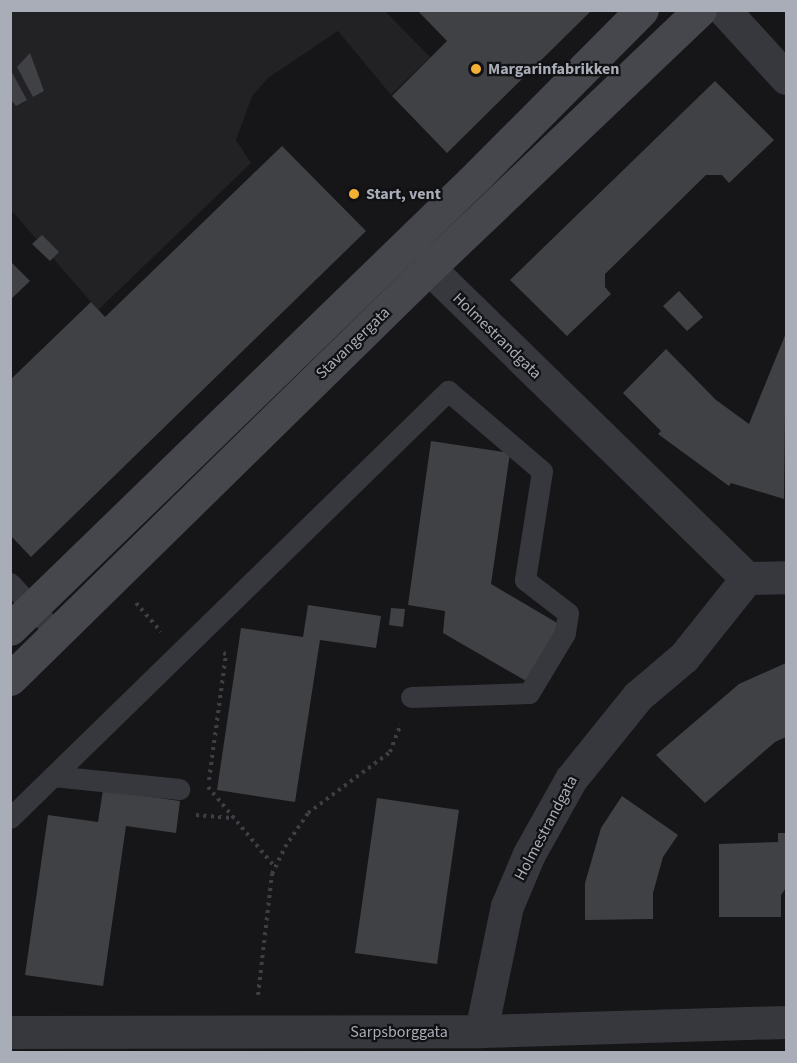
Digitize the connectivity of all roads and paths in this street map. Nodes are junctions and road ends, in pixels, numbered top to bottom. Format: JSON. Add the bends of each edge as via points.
{"nodes":[{"id":1,"x":642,"y":10,"type":"edge"},
{"id":2,"x":700,"y":10,"type":"edge"},
{"id":3,"x":724,"y":10,"type":"edge"},
{"id":4,"x":786,"y":78,"type":"edge"},
{"id":5,"x":429,"y":268,"type":"junction"},
{"id":6,"x":786,"y":577,"type":"edge"},
{"id":7,"x":747,"y":578,"type":"junction"},
{"id":8,"x":10,"y":583,"type":"edge"},
{"id":9,"x":135,"y":602,"type":"dead end"},
{"id":10,"x":33,"y":607,"type":"junction"},
{"id":11,"x":151,"y":620,"type":"dead end"},
{"id":12,"x":10,"y":629,"type":"edge"},
{"id":13,"x":57,"y":633,"type":"junction"},
{"id":14,"x":189,"y":642,"type":"junction"},
{"id":15,"x":10,"y":679,"type":"edge"},
{"id":16,"x":411,"y":697,"type":"joint"},
{"id":17,"x":53,"y":776,"type":"junction"},
{"id":18,"x":179,"y":789,"type":"dead end"},
{"id":19,"x":10,"y":818,"type":"edge"},
{"id":20,"x":276,"y":867,"type":"junction"},
{"id":21,"x":786,"y":1022,"type":"edge"},
{"id":22,"x":481,"y":1031,"type":"junction"},
{"id":23,"x":10,"y":1032,"type":"edge"},
{"id":24,"x":255,"y":1032,"type":"junction"}],
"edges":[{"from":1,"to":10,"type":"main road","name":"Stavangergata","via":[[479,174]]},
{"from":2,"to":5,"type":"main road","name":"Stavangergata"},
{"from":3,"to":4,"type":"street"},
{"from":5,"to":7,"type":"street","name":"Holmestrandgata"},
{"from":5,"to":13,"type":"main road","name":"Stavangergata"},
{"from":6,"to":7,"type":"street"},
{"from":7,"to":22,"type":"street","name":"Holmestrandgata","via":[[684,657],[638,696],[571,779],[529,854],[507,906]]},
{"from":8,"to":10,"type":"lane"},
{"from":9,"to":11,"type":"path"},
{"from":10,"to":12,"type":"main road","name":"Stavangergata"},
{"from":10,"to":13,"type":"lane"},
{"from":13,"to":15,"type":"main road","name":"Stavangergata"},
{"from":14,"to":16,"type":"lane","via":[[448,391],[542,471],[525,580],[568,613],[566,633],[529,693]]},
{"from":14,"to":17,"type":"lane"},
{"from":14,"to":20,"type":"path","via":[[226,654],[208,787]]},
{"from":16,"to":20,"type":"path","via":[[390,752],[308,813]]},
{"from":17,"to":18,"type":"lane"},
{"from":17,"to":19,"type":"lane"},
{"from":20,"to":24,"type":"path","via":[[272,874]]},
{"from":21,"to":22,"type":"street","name":"Sarpsborggata"},
{"from":22,"to":24,"type":"street","name":"Sarpsborggata"},
{"from":23,"to":24,"type":"street","name":"Sarpsborggata"}]}
